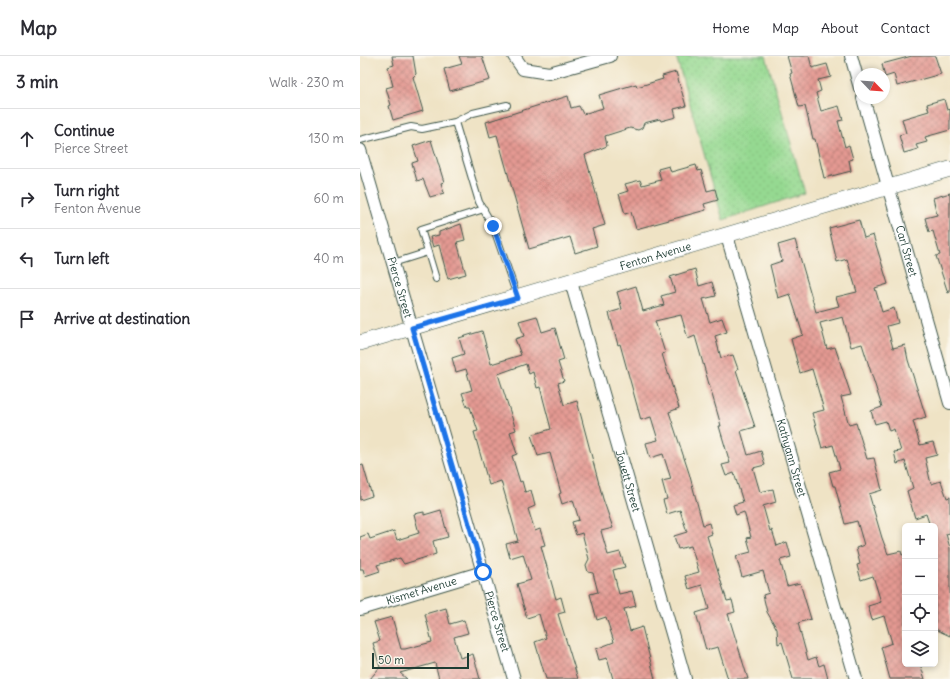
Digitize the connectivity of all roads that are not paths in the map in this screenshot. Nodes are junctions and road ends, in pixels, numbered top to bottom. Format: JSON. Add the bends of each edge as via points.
{"nodes":[{"id":1,"x":514,"y":56,"type":"edge"},
{"id":2,"x":610,"y":56,"type":"edge"},
{"id":3,"x":851,"y":56,"type":"edge"},
{"id":4,"x":854,"y":68,"type":"edge"},
{"id":5,"x":865,"y":104,"type":"edge"},
{"id":6,"x":507,"y":105,"type":"dead end"},
{"id":7,"x":455,"y":122,"type":"junction"},
{"id":8,"x":360,"y":140,"type":"edge"},
{"id":9,"x":360,"y":150,"type":"edge"},
{"id":10,"x":950,"y":169,"type":"edge"},
{"id":11,"x":887,"y":188,"type":"junction"},
{"id":12,"x":484,"y":210,"type":"junction"},
{"id":13,"x":727,"y":236,"type":"junction"},
{"id":14,"x":428,"y":252,"type":"junction"},
{"id":15,"x":393,"y":263,"type":"junction"},
{"id":16,"x":436,"y":279,"type":"dead end"},
{"id":17,"x":571,"y":282,"type":"junction"},
{"id":18,"x":518,"y":298,"type":"junction"},
{"id":19,"x":412,"y":328,"type":"junction"},
{"id":20,"x":360,"y":343,"type":"edge"},
{"id":21,"x":950,"y":403,"type":"edge"},
{"id":22,"x":483,"y":572,"type":"junction"},
{"id":23,"x":360,"y":609,"type":"edge"},
{"id":24,"x":514,"y":679,"type":"edge"},
{"id":25,"x":685,"y":679,"type":"edge"},
{"id":26,"x":856,"y":679,"type":"edge"}],
"edges":[{"from":1,"to":2,"type":"street","via":[[523,69],[549,73]]},
{"from":3,"to":4,"type":"street"},
{"from":5,"to":11,"type":"street","name":"Carl Street"},
{"from":6,"to":7,"type":"lane","via":[[473,113]]},
{"from":7,"to":8,"type":"lane","via":[[422,129],[411,127]]},
{"from":7,"to":12,"type":"lane","via":[[479,202]]},
{"from":9,"to":15,"type":"street","name":"Pierce Street"},
{"from":10,"to":11,"type":"street","name":"Fenton Avenue"},
{"from":11,"to":13,"type":"street","name":"Fenton Avenue"},
{"from":11,"to":21,"type":"street","name":"Carl Street"},
{"from":12,"to":14,"type":"lane","via":[[422,229]]},
{"from":12,"to":18,"type":"lane","via":[[493,226]]},
{"from":13,"to":17,"type":"street","name":"Fenton Avenue"},
{"from":13,"to":26,"type":"street","name":"Kathyann Street"},
{"from":14,"to":15,"type":"lane"},
{"from":14,"to":16,"type":"lane"},
{"from":15,"to":19,"type":"street","name":"Pierce Street"},
{"from":17,"to":18,"type":"street","name":"Fenton Avenue"},
{"from":17,"to":25,"type":"street","name":"Jouett Street"},
{"from":18,"to":19,"type":"street","name":"Fenton Avenue"},
{"from":19,"to":20,"type":"street","name":"Fenton Avenue"},
{"from":19,"to":22,"type":"street","name":"Pierce Street"},
{"from":22,"to":23,"type":"street","name":"Kismet Avenue"},
{"from":22,"to":24,"type":"street","name":"Pierce Street"}]}
